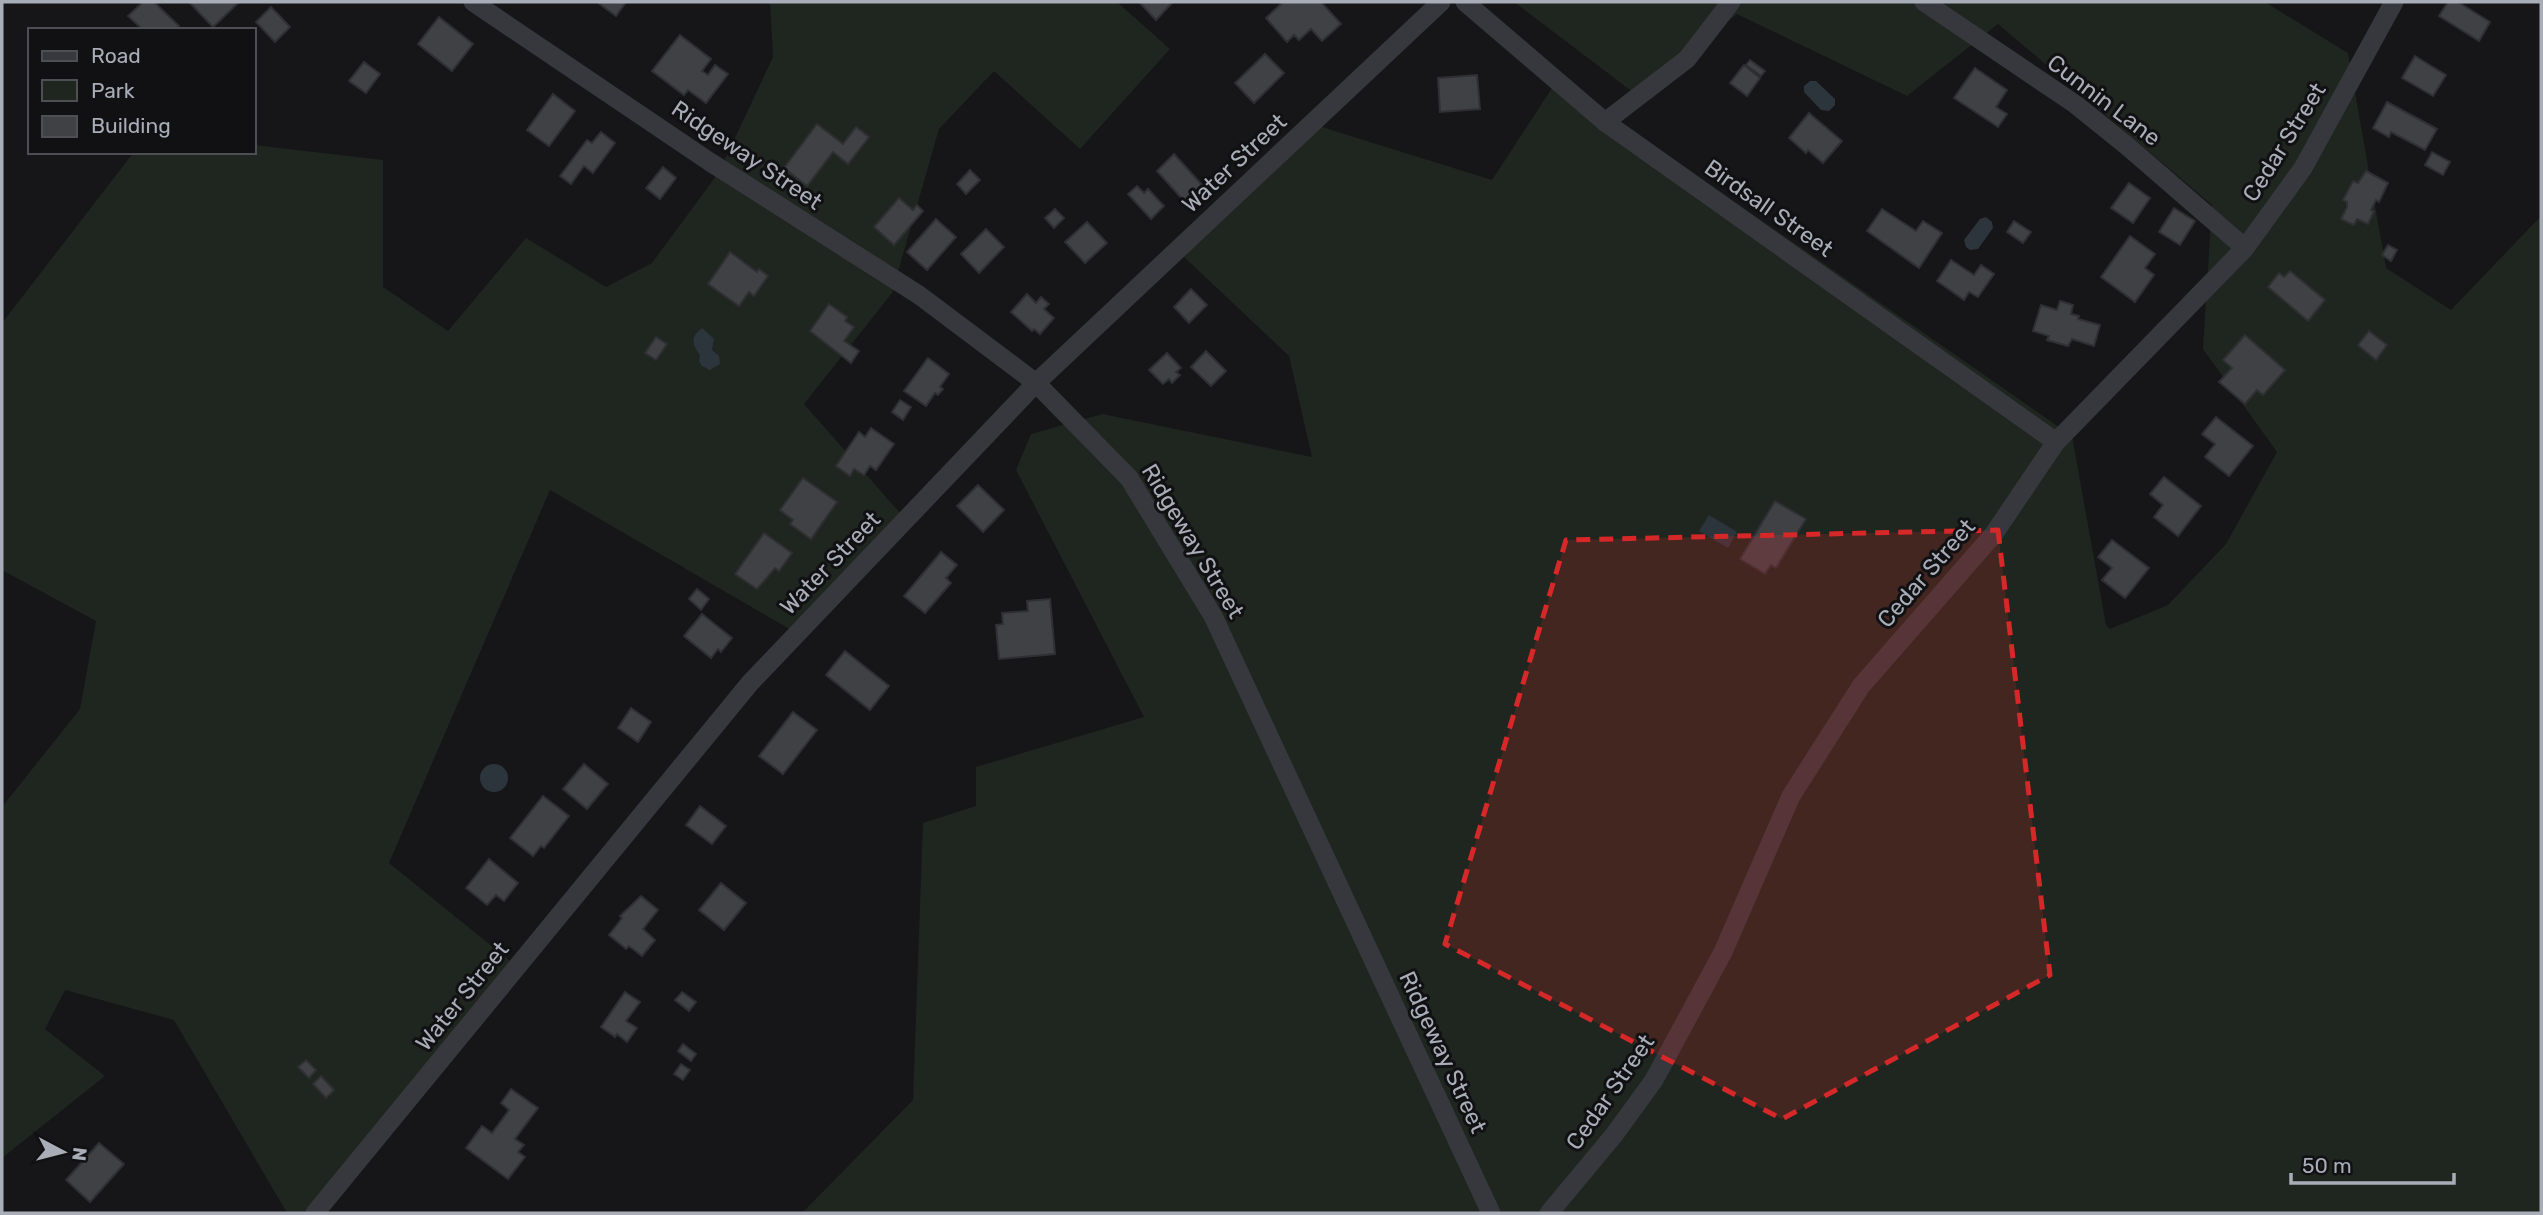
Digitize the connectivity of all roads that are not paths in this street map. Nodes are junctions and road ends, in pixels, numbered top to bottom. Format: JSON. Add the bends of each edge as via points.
{"nodes":[{"id":1,"x":472,"y":2,"type":"edge"},
{"id":2,"x":1441,"y":2,"type":"edge"},
{"id":3,"x":1465,"y":2,"type":"edge"},
{"id":4,"x":1731,"y":2,"type":"edge"},
{"id":5,"x":1924,"y":2,"type":"edge"},
{"id":6,"x":2393,"y":2,"type":"edge"},
{"id":7,"x":1605,"y":122,"type":"junction"},
{"id":8,"x":2245,"y":248,"type":"junction"},
{"id":9,"x":1036,"y":383,"type":"junction"},
{"id":10,"x":2056,"y":442,"type":"junction"},
{"id":11,"x":315,"y":1213,"type":"edge"},
{"id":12,"x":1491,"y":1213,"type":"edge"},
{"id":13,"x":1549,"y":1213,"type":"edge"}],
"edges":[{"from":1,"to":9,"type":"street","name":"Ridgeway Street","via":[[919,295]]},
{"from":2,"to":9,"type":"street","name":"Water Street"},
{"from":3,"to":7,"type":"street","name":"Birdsall Street"},
{"from":4,"to":7,"type":"street","via":[[1688,59]]},
{"from":5,"to":8,"type":"street","name":"Cunnin Lane","via":[[2075,104]]},
{"from":6,"to":8,"type":"street","name":"Cedar Street","via":[[2303,168]]},
{"from":7,"to":10,"type":"street","name":"Birdsall Street"},
{"from":8,"to":10,"type":"street","name":"Cedar Street"},
{"from":9,"to":11,"type":"street","name":"Water Street","via":[[750,683]]},
{"from":9,"to":12,"type":"street","name":"Ridgeway Street","via":[[1129,478],[1213,616]]},
{"from":10,"to":13,"type":"street","name":"Cedar Street","via":[[1993,535],[1861,686],[1791,796],[1723,952],[1654,1080]]}]}
